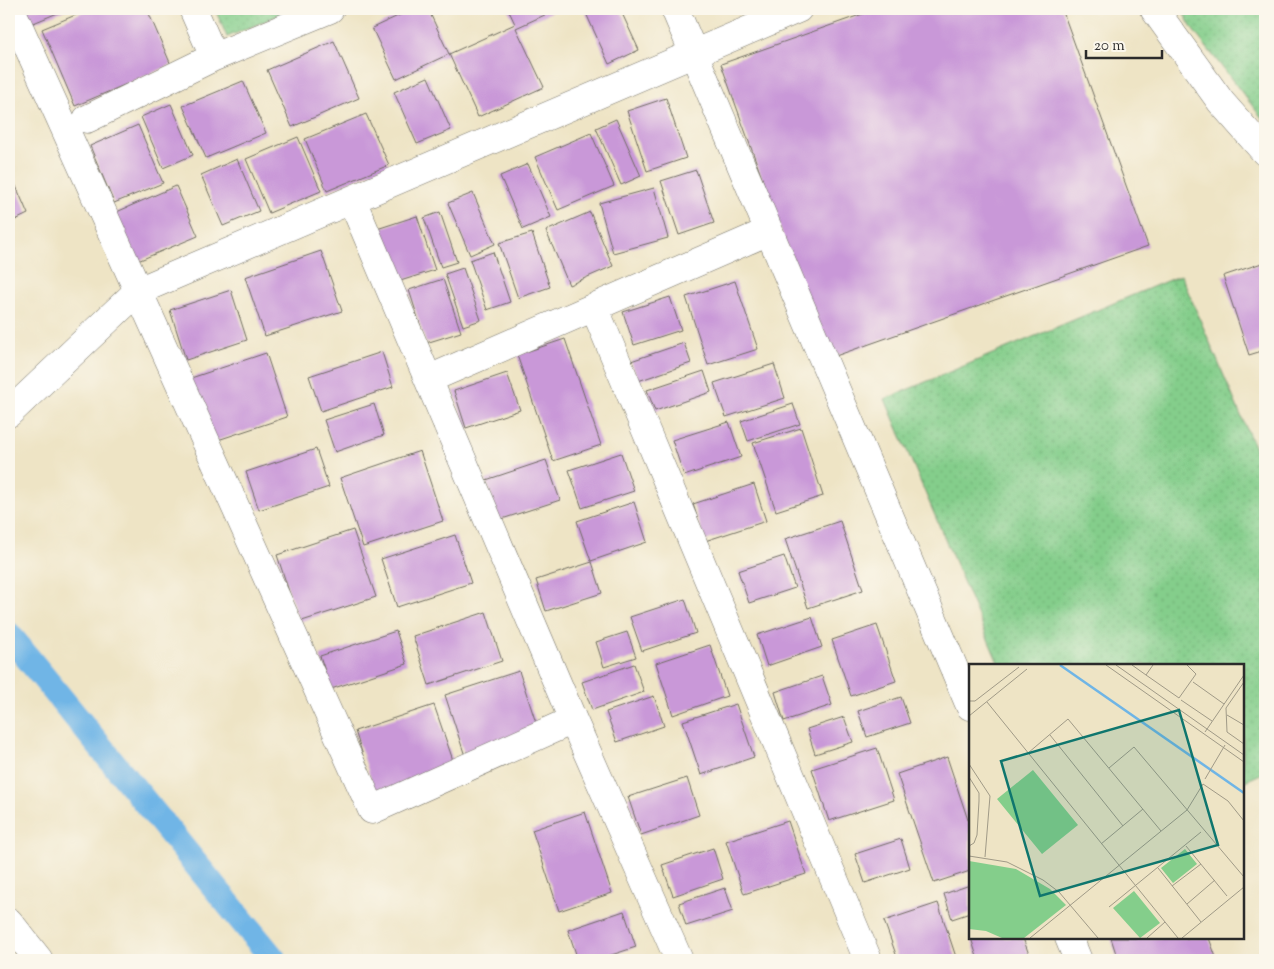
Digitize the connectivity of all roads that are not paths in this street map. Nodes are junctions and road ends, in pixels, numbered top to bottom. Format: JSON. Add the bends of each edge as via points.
{"nodes":[{"id":1,"x":11,"y":9,"type":"edge"},
{"id":2,"x":193,"y":9,"type":"edge"},
{"id":3,"x":330,"y":9,"type":"edge"},
{"id":4,"x":675,"y":9,"type":"edge"},
{"id":5,"x":798,"y":9,"type":"edge"},
{"id":6,"x":1154,"y":9,"type":"edge"},
{"id":7,"x":694,"y":54,"type":"junction"},
{"id":8,"x":214,"y":58,"type":"junction"},
{"id":9,"x":87,"y":119,"type":"dead end"},
{"id":10,"x":1265,"y":152,"type":"edge"},
{"id":11,"x":352,"y":200,"type":"junction"},
{"id":12,"x":769,"y":231,"type":"junction"},
{"id":13,"x":138,"y":292,"type":"junction"},
{"id":14,"x":594,"y":307,"type":"junction"},
{"id":15,"x":429,"y":379,"type":"junction"},
{"id":16,"x":9,"y":413,"type":"edge"},
{"id":17,"x":969,"y":704,"type":"edge"},
{"id":18,"x":573,"y":720,"type":"junction"},
{"id":19,"x":9,"y":922,"type":"edge"},
{"id":20,"x":1069,"y":939,"type":"edge"},
{"id":21,"x":40,"y":960,"type":"edge"},
{"id":22,"x":679,"y":960,"type":"edge"},
{"id":23,"x":868,"y":960,"type":"edge"},
{"id":24,"x":1078,"y":960,"type":"edge"}],
"edges":[{"from":1,"to":13,"type":"street"},
{"from":2,"to":8,"type":"street"},
{"from":3,"to":8,"type":"street"},
{"from":4,"to":7,"type":"street"},
{"from":5,"to":7,"type":"street"},
{"from":6,"to":10,"type":"street","via":[[1221,102]]},
{"from":7,"to":11,"type":"street"},
{"from":7,"to":12,"type":"street"},
{"from":8,"to":9,"type":"street"},
{"from":11,"to":13,"type":"street"},
{"from":11,"to":15,"type":"street"},
{"from":12,"to":14,"type":"street"},
{"from":12,"to":17,"type":"street"},
{"from":13,"to":16,"type":"street"},
{"from":13,"to":18,"type":"street","via":[[372,810]]},
{"from":14,"to":15,"type":"street"},
{"from":14,"to":23,"type":"street"},
{"from":15,"to":18,"type":"street"},
{"from":18,"to":22,"type":"street"},
{"from":19,"to":21,"type":"street"},
{"from":20,"to":24,"type":"street"}]}
